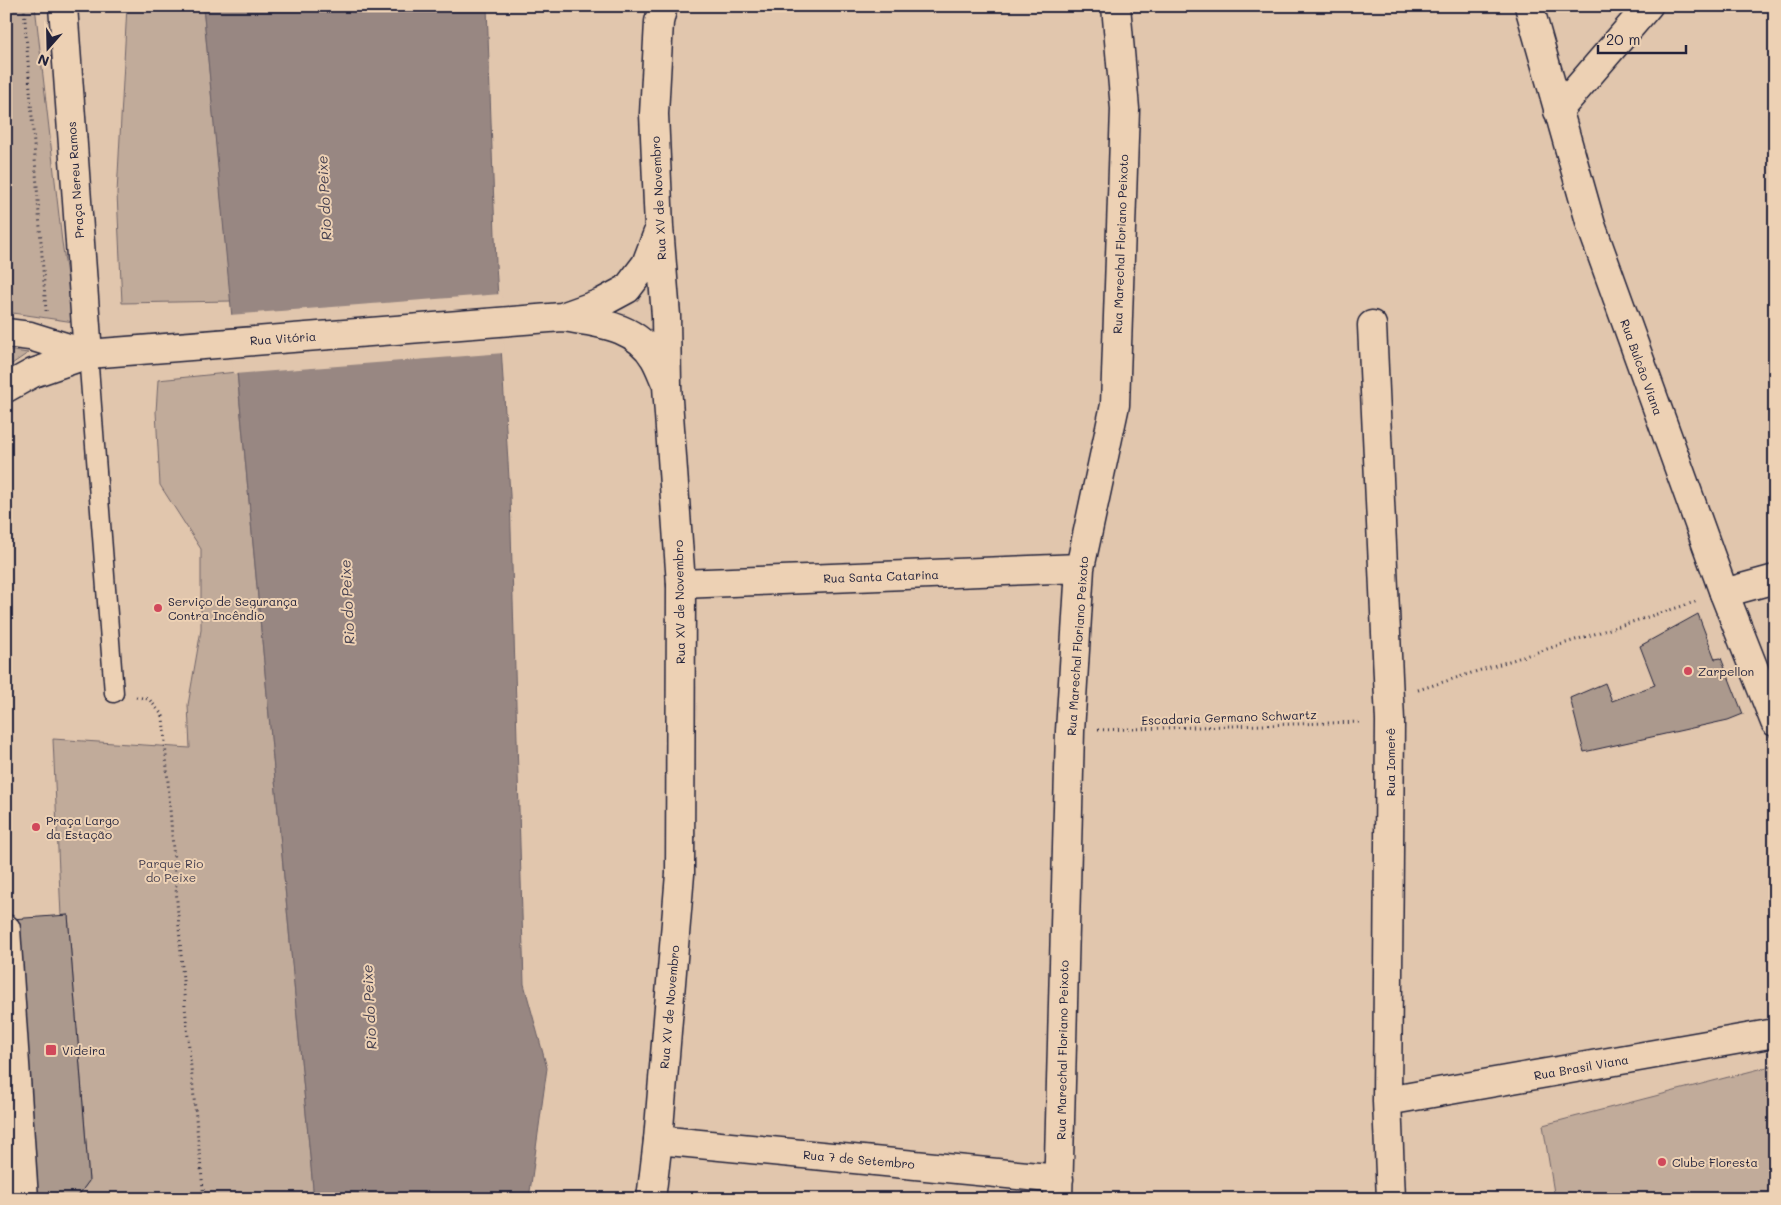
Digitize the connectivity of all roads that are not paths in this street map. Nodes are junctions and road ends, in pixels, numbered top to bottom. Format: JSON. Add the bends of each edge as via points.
{"nodes":[{"id":1,"x":63,"y":6,"type":"edge"},
{"id":2,"x":663,"y":6,"type":"edge"},
{"id":3,"x":1116,"y":6,"type":"edge"},
{"id":4,"x":1529,"y":6,"type":"edge"},
{"id":5,"x":1648,"y":6,"type":"edge"},
{"id":6,"x":1558,"y":111,"type":"junction"},
{"id":7,"x":659,"y":227,"type":"junction"},
{"id":8,"x":562,"y":317,"type":"junction"},
{"id":9,"x":1372,"y":326,"type":"dead end"},
{"id":10,"x":6,"y":333,"type":"edge"},
{"id":11,"x":88,"y":354,"type":"junction"},
{"id":12,"x":667,"y":386,"type":"junction"},
{"id":13,"x":6,"y":388,"type":"edge"},
{"id":14,"x":1080,"y":568,"type":"junction"},
{"id":15,"x":1775,"y":579,"type":"edge"},
{"id":16,"x":681,"y":584,"type":"junction"},
{"id":17,"x":1724,"y":593,"type":"junction"},
{"id":18,"x":114,"y":693,"type":"road end"},
{"id":19,"x":1775,"y":722,"type":"edge"},
{"id":20,"x":6,"y":928,"type":"edge"},
{"id":21,"x":1775,"y":1033,"type":"edge"},
{"id":22,"x":1387,"y":1101,"type":"junction"},
{"id":23,"x":658,"y":1140,"type":"junction"},
{"id":24,"x":1059,"y":1189,"type":"edge"},
{"id":25,"x":24,"y":1199,"type":"edge"},
{"id":26,"x":651,"y":1199,"type":"edge"},
{"id":27,"x":1391,"y":1199,"type":"edge"}],
"edges":[{"from":1,"to":11,"type":"street","name":"Praça Nereu Ramos"},
{"from":2,"to":7,"type":"street","name":"Rua XV de Novembro","via":[[659,22],[654,114]]},
{"from":3,"to":14,"type":"street","name":"Rua Marechal Floriano Peixoto","via":[[1125,109],[1114,405]]},
{"from":4,"to":6,"type":"street","name":"Rua Bulcão Viana"},
{"from":5,"to":6,"type":"street"},
{"from":6,"to":17,"type":"street","name":"Rua Bulcão Viana","via":[[1591,226]]},
{"from":7,"to":8,"type":"street","name":"Rua Vitória","via":[[646,264],[627,289],[601,303]]},
{"from":7,"to":12,"type":"street","name":"Rua XV de Novembro","via":[[666,316]]},
{"from":8,"to":11,"type":"street","name":"Rua Vitória"},
{"from":8,"to":12,"type":"street","name":"Rua Vitória","via":[[623,329],[640,340],[655,358]]},
{"from":9,"to":22,"type":"street","name":"Rua Iomerê","via":[[1389,710]]},
{"from":10,"to":11,"type":"street","name":"Rua Vitória","via":[[30,336]]},
{"from":11,"to":13,"type":"street","via":[[33,373]]},
{"from":11,"to":18,"type":"lane"},
{"from":12,"to":16,"type":"street","name":"Rua XV de Novembro"},
{"from":14,"to":16,"type":"street","name":"Rua Santa Catarina"},
{"from":14,"to":24,"type":"street","name":"Rua Marechal Floriano Peixoto","via":[[1070,731]]},
{"from":15,"to":17,"type":"street"},
{"from":16,"to":23,"type":"street","name":"Rua XV de Novembro","via":[[680,874]]},
{"from":17,"to":19,"type":"street","name":"Rua Bulcão Viana"},
{"from":20,"to":25,"type":"street"},
{"from":21,"to":22,"type":"street","name":"Rua Brasil Viana"},
{"from":22,"to":27,"type":"street","name":"Rua Iomerê"},
{"from":23,"to":24,"type":"street","name":"Rua 7 de Setembro"},
{"from":23,"to":26,"type":"street","name":"Rua XV de Novembro"}]}
